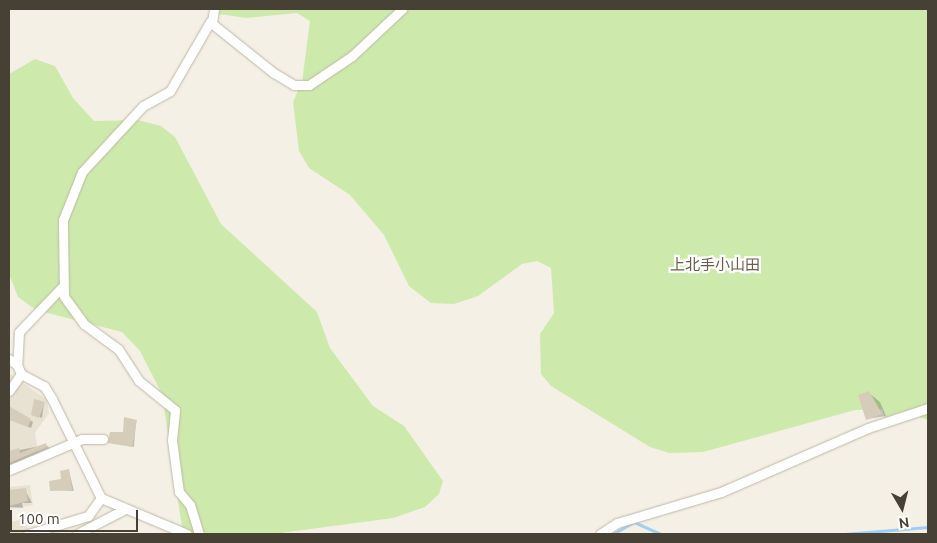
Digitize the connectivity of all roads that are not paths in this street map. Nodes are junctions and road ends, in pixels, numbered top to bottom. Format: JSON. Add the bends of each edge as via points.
{"nodes":[{"id":1,"x":214,"y":9,"type":"edge"},
{"id":2,"x":402,"y":9,"type":"edge"},
{"id":3,"x":212,"y":22,"type":"junction"},
{"id":4,"x":61,"y":288,"type":"junction"},
{"id":5,"x":9,"y":359,"type":"edge"},
{"id":6,"x":17,"y":365,"type":"junction"},
{"id":7,"x":21,"y":374,"type":"junction"},
{"id":8,"x":9,"y":391,"type":"edge"},
{"id":9,"x":928,"y":408,"type":"edge"},
{"id":10,"x":103,"y":439,"type":"dead end"},
{"id":11,"x":71,"y":444,"type":"junction"},
{"id":12,"x":9,"y":470,"type":"edge"},
{"id":13,"x":101,"y":498,"type":"junction"},
{"id":14,"x":123,"y":510,"type":"junction"},
{"id":15,"x":28,"y":534,"type":"edge"},
{"id":16,"x":78,"y":534,"type":"edge"},
{"id":17,"x":187,"y":534,"type":"edge"},
{"id":18,"x":199,"y":534,"type":"edge"},
{"id":19,"x":600,"y":534,"type":"edge"}],
"edges":[{"from":1,"to":3,"type":"street"},
{"from":2,"to":3,"type":"street","via":[[352,56],[308,85],[294,85],[274,73]]},
{"from":3,"to":4,"type":"street","via":[[170,91],[143,106],[82,172],[63,220]]},
{"from":4,"to":6,"type":"street","via":[[20,332]]},
{"from":4,"to":18,"type":"street","via":[[84,324],[118,349],[139,380],[175,410],[172,440],[180,492],[190,505]]},
{"from":5,"to":6,"type":"street"},
{"from":6,"to":7,"type":"street"},
{"from":7,"to":8,"type":"street"},
{"from":7,"to":11,"type":"street","via":[[44,386]]},
{"from":9,"to":19,"type":"street","via":[[868,428],[721,492],[617,523]]},
{"from":10,"to":11,"type":"street"},
{"from":11,"to":12,"type":"street"},
{"from":11,"to":13,"type":"street"},
{"from":13,"to":14,"type":"street"},
{"from":13,"to":15,"type":"street","via":[[88,516]]},
{"from":14,"to":16,"type":"street"},
{"from":14,"to":17,"type":"street"}]}
